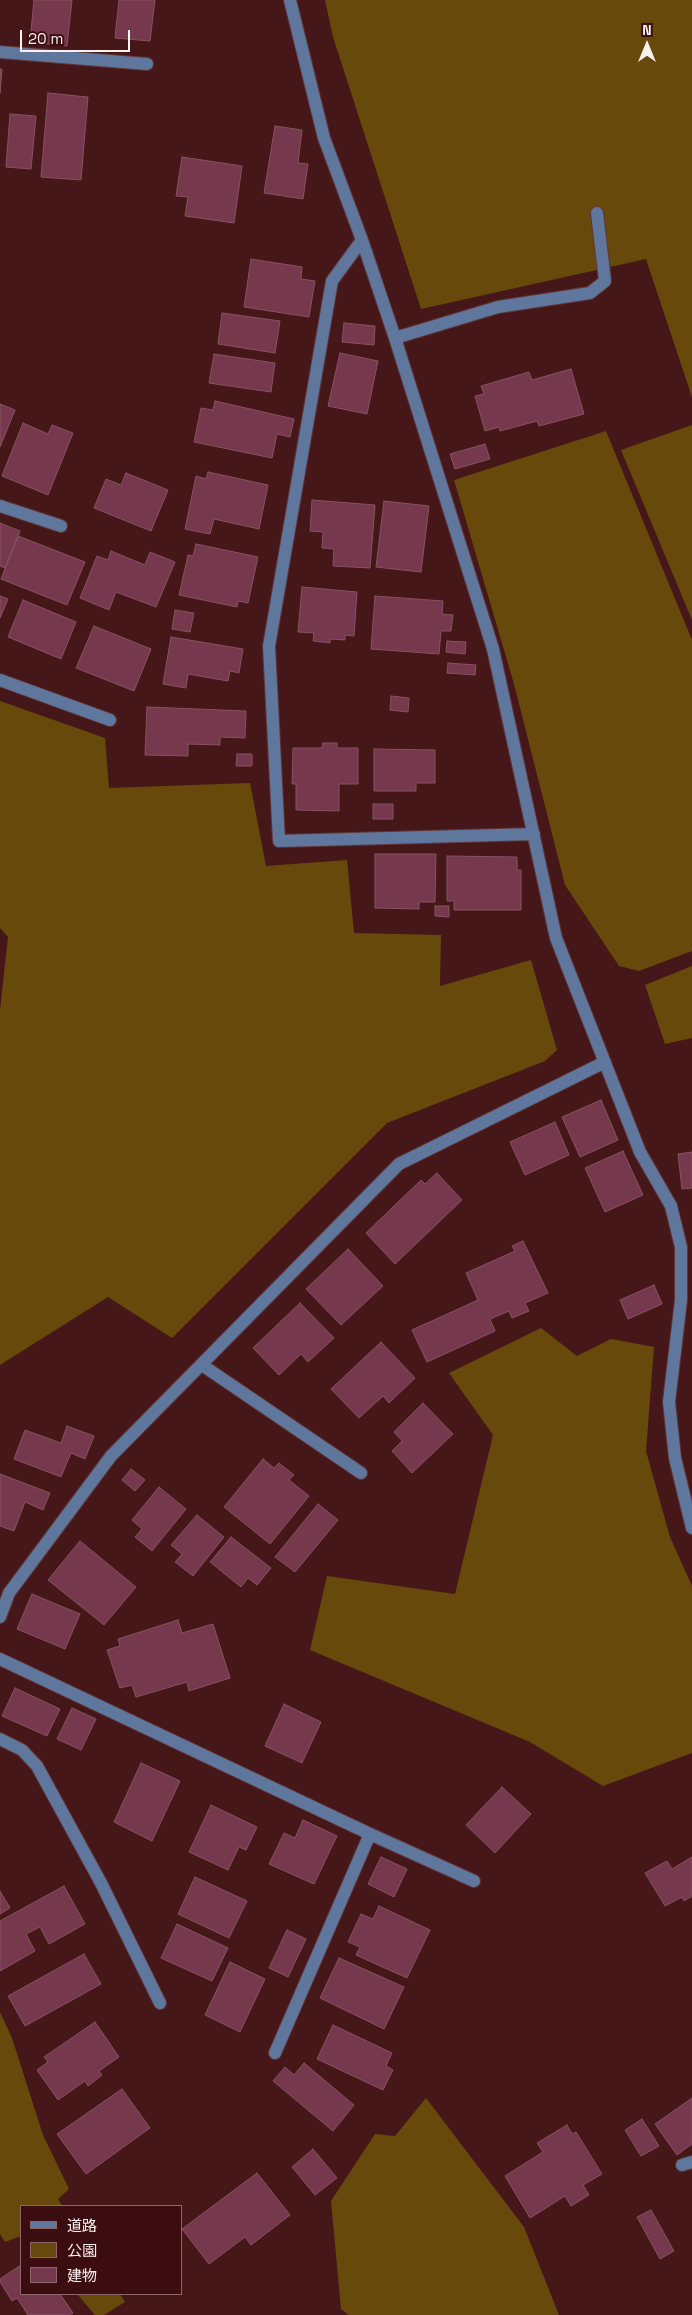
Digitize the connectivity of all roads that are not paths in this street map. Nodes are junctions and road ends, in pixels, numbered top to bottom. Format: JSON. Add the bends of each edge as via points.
{"nodes":[{"id":1,"x":290,"y":0,"type":"edge"},
{"id":2,"x":0,"y":52,"type":"edge"},
{"id":3,"x":147,"y":64,"type":"dead end"},
{"id":4,"x":597,"y":213,"type":"dead end"},
{"id":5,"x":362,"y":240,"type":"junction"},
{"id":6,"x":395,"y":338,"type":"junction"},
{"id":7,"x":0,"y":506,"type":"edge"},
{"id":8,"x":61,"y":526,"type":"dead end"},
{"id":9,"x":0,"y":680,"type":"edge"},
{"id":10,"x":110,"y":720,"type":"dead end"},
{"id":11,"x":534,"y":834,"type":"junction"},
{"id":12,"x":605,"y":1062,"type":"junction"},
{"id":13,"x":687,"y":1246,"type":"edge"},
{"id":14,"x":202,"y":1365,"type":"junction"},
{"id":15,"x":360,"y":1473,"type":"dead end"},
{"id":16,"x":692,"y":1528,"type":"edge"},
{"id":17,"x":4,"y":1592,"type":"edge"},
{"id":18,"x":0,"y":1617,"type":"edge"},
{"id":19,"x":0,"y":1659,"type":"edge"},
{"id":20,"x":0,"y":1739,"type":"edge"},
{"id":21,"x":370,"y":1834,"type":"junction"},
{"id":22,"x":474,"y":1881,"type":"dead end"},
{"id":23,"x":160,"y":2003,"type":"dead end"},
{"id":24,"x":276,"y":2053,"type":"dead end"}],
"edges":[{"from":1,"to":5,"type":"street","via":[[324,138]]},
{"from":2,"to":3,"type":"street"},
{"from":4,"to":6,"type":"street","via":[[605,281],[590,293],[498,307]]},
{"from":5,"to":6,"type":"street"},
{"from":5,"to":11,"type":"street","via":[[332,281],[269,646],[279,841]]},
{"from":6,"to":11,"type":"street","via":[[493,649]]},
{"from":7,"to":8,"type":"street"},
{"from":9,"to":10,"type":"street"},
{"from":11,"to":12,"type":"street","via":[[556,938]]},
{"from":12,"to":13,"type":"street","via":[[640,1152],[671,1206]]},
{"from":12,"to":14,"type":"street","via":[[399,1164]]},
{"from":13,"to":16,"type":"street","via":[[669,1402],[675,1458]]},
{"from":14,"to":15,"type":"street"},
{"from":14,"to":17,"type":"street","via":[[111,1456]]},
{"from":17,"to":18,"type":"street"},
{"from":19,"to":21,"type":"street"},
{"from":20,"to":23,"type":"street","via":[[22,1750],[37,1766],[101,1883]]},
{"from":21,"to":22,"type":"street"},
{"from":21,"to":24,"type":"street"}]}
